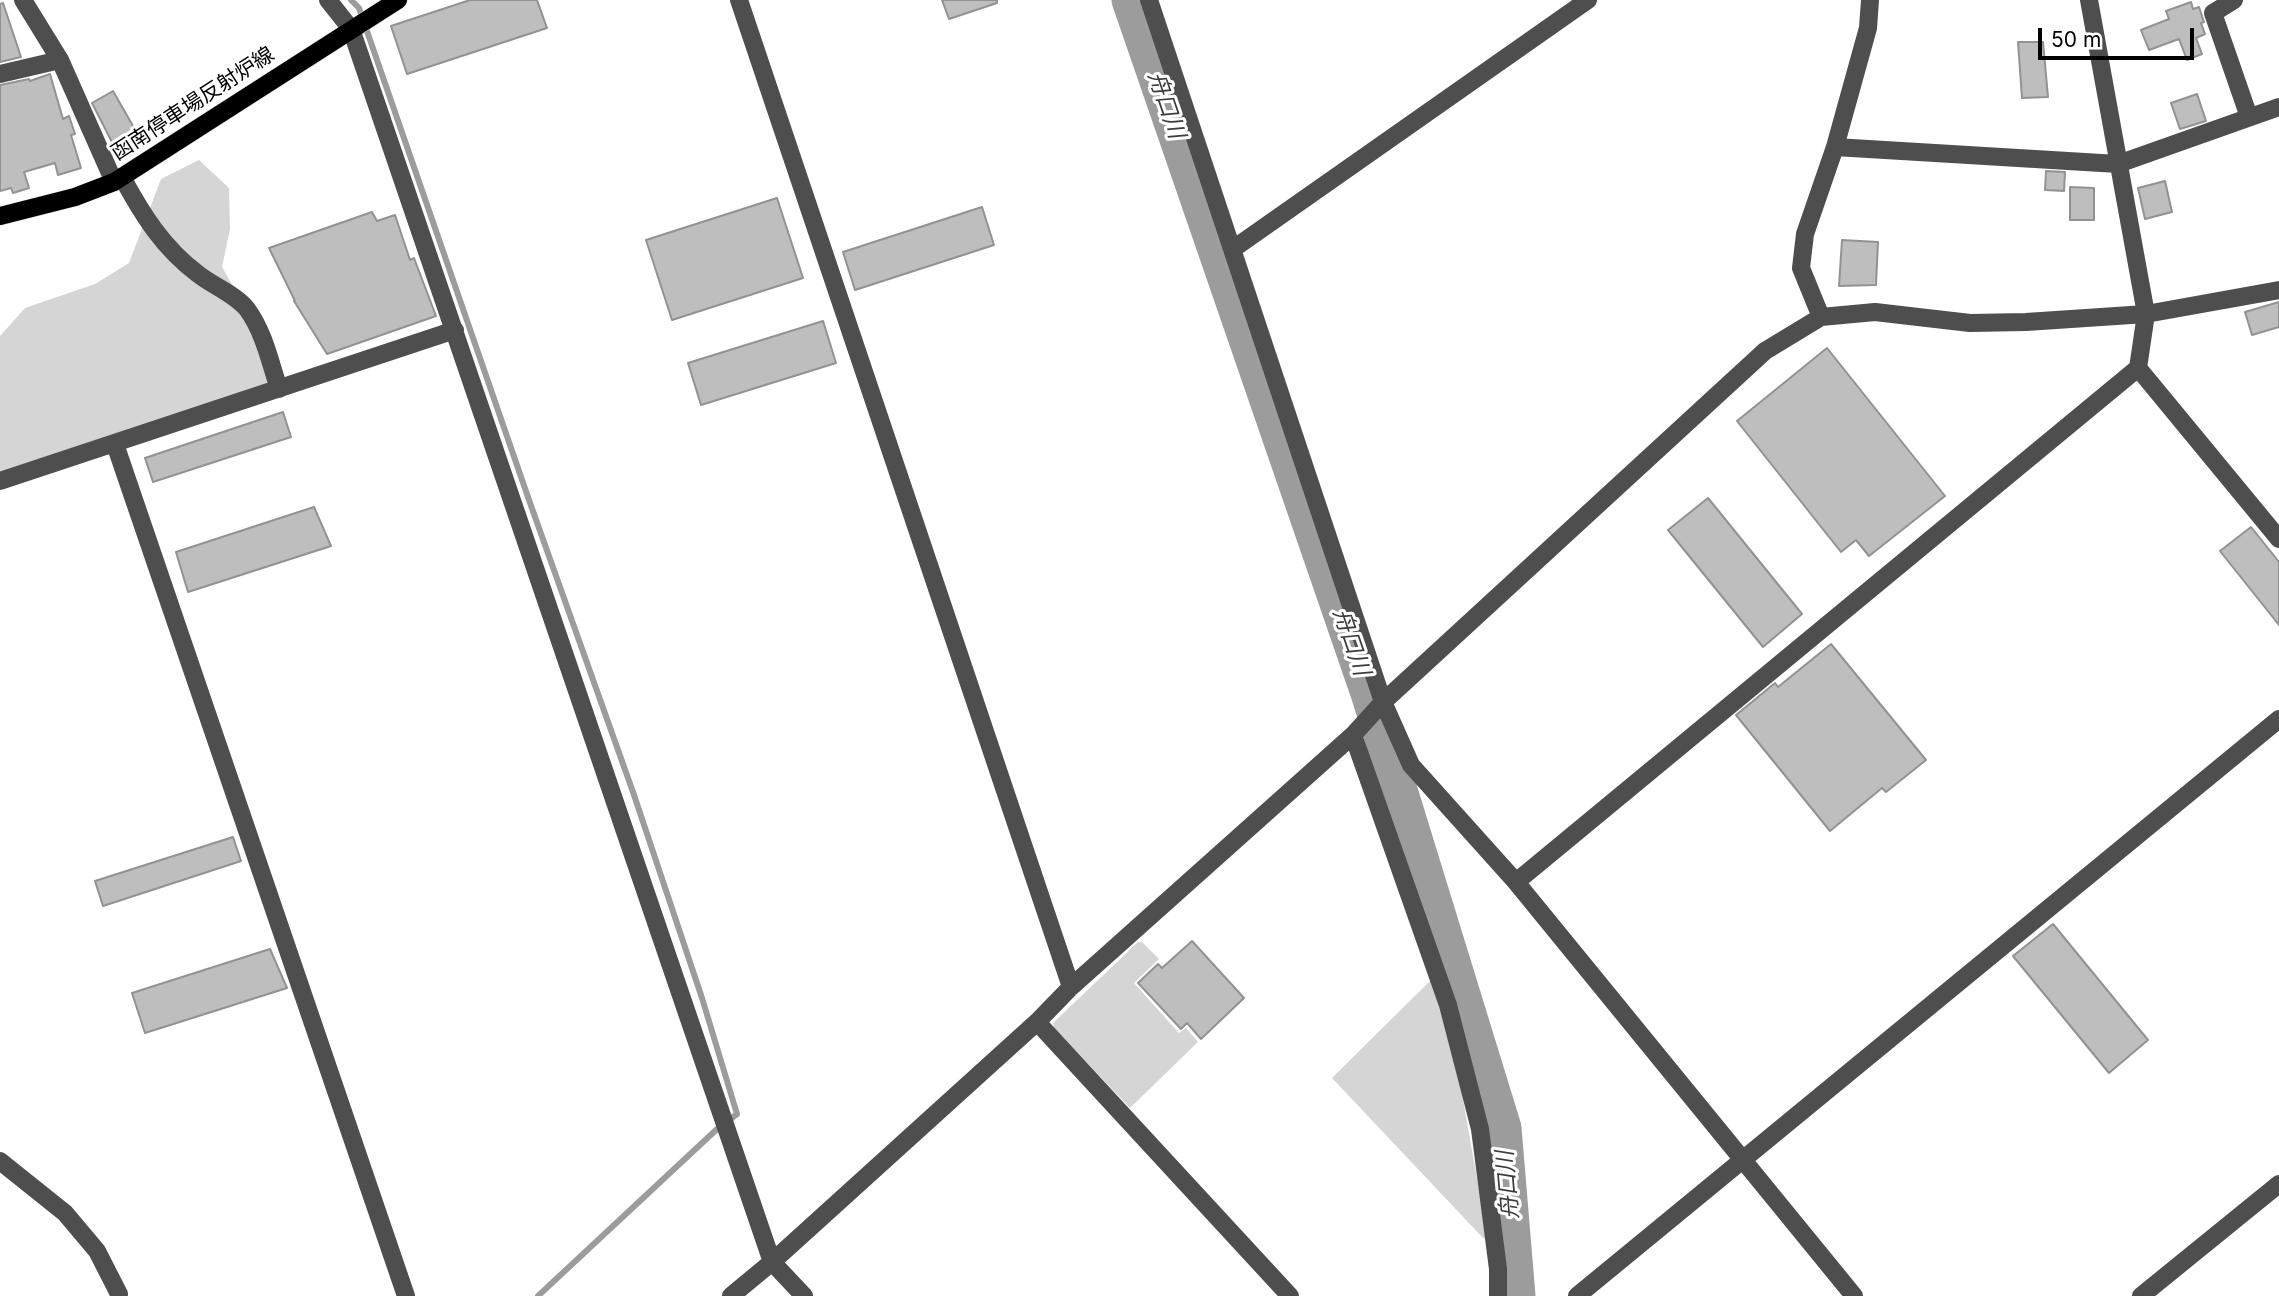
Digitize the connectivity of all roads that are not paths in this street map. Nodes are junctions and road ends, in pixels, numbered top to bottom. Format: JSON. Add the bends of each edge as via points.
{"nodes":[{"id":1,"x":328,"y":0,"type":"edge"},
{"id":2,"x":398,"y":0,"type":"edge"},
{"id":3,"x":739,"y":0,"type":"edge"},
{"id":4,"x":1149,"y":0,"type":"edge"},
{"id":5,"x":1588,"y":0,"type":"edge"},
{"id":6,"x":1870,"y":0,"type":"edge"},
{"id":7,"x":2089,"y":0,"type":"edge"},
{"id":8,"x":2234,"y":0,"type":"edge"},
{"id":9,"x":25,"y":1,"type":"edge"},
{"id":10,"x":353,"y":28,"type":"junction"},
{"id":11,"x":60,"y":60,"type":"junction"},
{"id":12,"x":0,"y":74,"type":"edge"},
{"id":13,"x":2279,"y":107,"type":"edge"},
{"id":14,"x":2249,"y":117,"type":"junction"},
{"id":15,"x":1835,"y":147,"type":"junction"},
{"id":16,"x":2118,"y":164,"type":"junction"},
{"id":17,"x":118,"y":179,"type":"junction"},
{"id":18,"x":0,"y":216,"type":"edge"},
{"id":19,"x":1233,"y":249,"type":"junction"},
{"id":20,"x":2279,"y":290,"type":"edge"},
{"id":21,"x":2146,"y":314,"type":"junction"},
{"id":22,"x":1821,"y":317,"type":"junction"},
{"id":23,"x":455,"y":330,"type":"junction"},
{"id":24,"x":2138,"y":368,"type":"junction"},
{"id":25,"x":279,"y":389,"type":"junction"},
{"id":26,"x":115,"y":444,"type":"junction"},
{"id":27,"x":0,"y":481,"type":"edge"},
{"id":28,"x":2279,"y":540,"type":"edge"},
{"id":29,"x":1383,"y":702,"type":"junction"},
{"id":30,"x":2279,"y":719,"type":"edge"},
{"id":31,"x":1353,"y":734,"type":"junction"},
{"id":32,"x":1516,"y":882,"type":"junction"},
{"id":33,"x":1072,"y":987,"type":"junction"},
{"id":34,"x":1037,"y":1022,"type":"junction"},
{"id":35,"x":1741,"y":1160,"type":"junction"},
{"id":36,"x":0,"y":1161,"type":"edge"},
{"id":37,"x":2279,"y":1184,"type":"edge"},
{"id":38,"x":772,"y":1262,"type":"junction"},
{"id":39,"x":119,"y":1294,"type":"dead end"},
{"id":40,"x":406,"y":1296,"type":"edge"},
{"id":41,"x":731,"y":1296,"type":"edge"},
{"id":42,"x":804,"y":1296,"type":"edge"},
{"id":43,"x":1290,"y":1296,"type":"edge"},
{"id":44,"x":1498,"y":1296,"type":"edge"},
{"id":45,"x":1577,"y":1296,"type":"edge"},
{"id":46,"x":1854,"y":1296,"type":"edge"},
{"id":47,"x":2141,"y":1296,"type":"edge"}],
"edges":[{"from":1,"to":10,"type":"street"},
{"from":2,"to":10,"type":"main road","name":"函南停車場反射炉線"},
{"from":3,"to":33,"type":"street"},
{"from":4,"to":19,"type":"street"},
{"from":5,"to":19,"type":"street"},
{"from":6,"to":15,"type":"street","via":[[1868,28]]},
{"from":7,"to":16,"type":"street"},
{"from":8,"to":14,"type":"street","via":[[2213,13]]},
{"from":9,"to":11,"type":"street"},
{"from":10,"to":17,"type":"main road","name":"函南停車場反射炉線"},
{"from":10,"to":23,"type":"street"},
{"from":11,"to":12,"type":"street"},
{"from":11,"to":17,"type":"street"},
{"from":13,"to":14,"type":"street"},
{"from":14,"to":16,"type":"street"},
{"from":15,"to":16,"type":"street"},
{"from":15,"to":22,"type":"street","via":[[1805,234],[1801,268]]},
{"from":16,"to":21,"type":"street"},
{"from":17,"to":18,"type":"main road","name":"函南停車場反射炉線","via":[[75,197]]},
{"from":17,"to":25,"type":"street","via":[[160,239],[198,275],[244,305],[258,325]]},
{"from":19,"to":29,"type":"street"},
{"from":20,"to":21,"type":"street"},
{"from":21,"to":22,"type":"street","via":[[1970,323],[1875,312]]},
{"from":21,"to":24,"type":"street"},
{"from":22,"to":29,"type":"street","via":[[1765,351]]},
{"from":23,"to":25,"type":"street"},
{"from":23,"to":38,"type":"street"},
{"from":24,"to":28,"type":"street"},
{"from":24,"to":32,"type":"street"},
{"from":25,"to":26,"type":"street"},
{"from":26,"to":27,"type":"street"},
{"from":26,"to":40,"type":"street"},
{"from":29,"to":31,"type":"street"},
{"from":29,"to":32,"type":"street","via":[[1411,765]]},
{"from":30,"to":35,"type":"street"},
{"from":31,"to":33,"type":"street"},
{"from":31,"to":44,"type":"street","via":[[1448,1005],[1480,1129]]},
{"from":32,"to":35,"type":"street"},
{"from":33,"to":34,"type":"street"},
{"from":34,"to":38,"type":"street"},
{"from":34,"to":43,"type":"street"},
{"from":35,"to":45,"type":"street"},
{"from":35,"to":46,"type":"street"},
{"from":36,"to":39,"type":"street","via":[[65,1213],[97,1251]]},
{"from":37,"to":47,"type":"street"},
{"from":38,"to":41,"type":"street"},
{"from":38,"to":42,"type":"street"}]}
